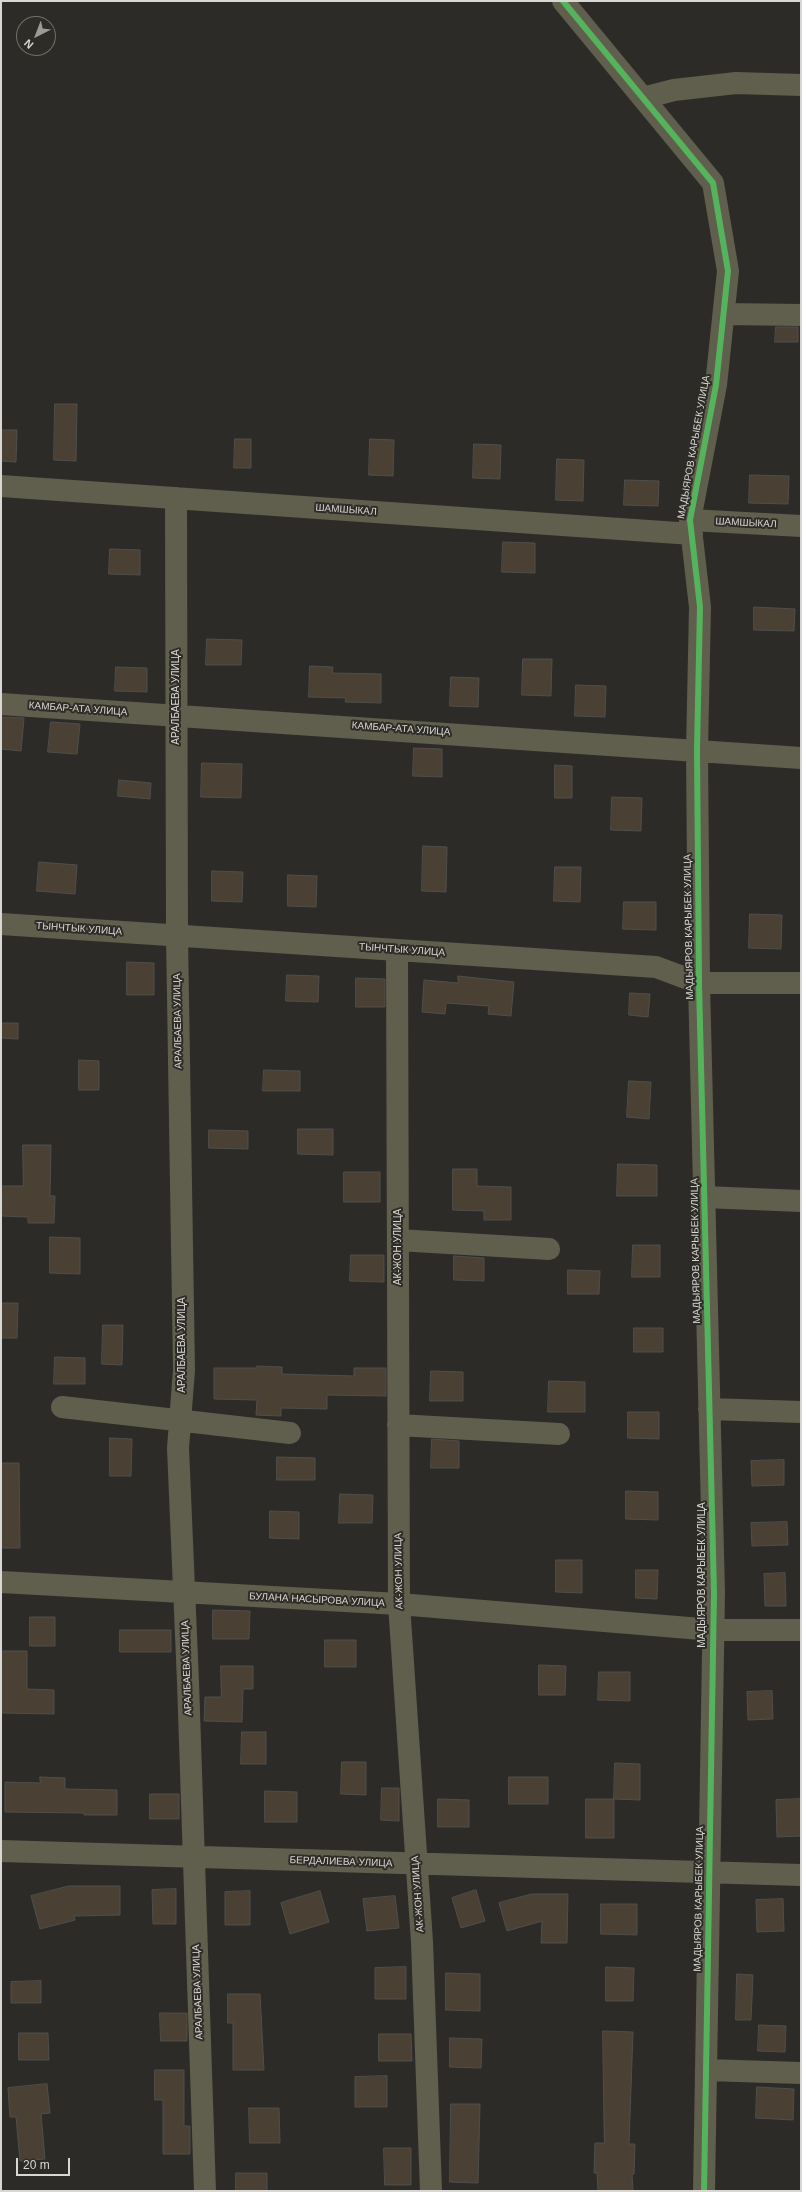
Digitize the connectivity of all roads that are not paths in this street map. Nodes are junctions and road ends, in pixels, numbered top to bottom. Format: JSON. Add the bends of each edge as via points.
{"nodes":[{"id":1,"x":563,"y":1,"type":"edge"},
{"id":2,"x":801,"y":85,"type":"edge"},
{"id":3,"x":643,"y":98,"type":"junction"},
{"id":4,"x":724,"y":314,"type":"junction"},
{"id":5,"x":801,"y":315,"type":"edge"},
{"id":6,"x":1,"y":486,"type":"edge"},
{"id":7,"x":176,"y":498,"type":"junction"},
{"id":8,"x":801,"y":526,"type":"edge"},
{"id":9,"x":691,"y":527,"type":"junction"},
{"id":10,"x":1,"y":704,"type":"edge"},
{"id":11,"x":176,"y":715,"type":"junction"},
{"id":12,"x":697,"y":750,"type":"junction"},
{"id":13,"x":801,"y":758,"type":"edge"},
{"id":14,"x":1,"y":924,"type":"edge"},
{"id":15,"x":177,"y":936,"type":"junction"},
{"id":16,"x":397,"y":950,"type":"junction"},
{"id":17,"x":699,"y":983,"type":"junction"},
{"id":18,"x":801,"y":984,"type":"edge"},
{"id":19,"x":704,"y":1197,"type":"junction"},
{"id":20,"x":801,"y":1201,"type":"edge"},
{"id":21,"x":398,"y":1240,"type":"junction"},
{"id":22,"x":549,"y":1249,"type":"dead end"},
{"id":23,"x":62,"y":1407,"type":"dead end"},
{"id":24,"x":709,"y":1410,"type":"junction"},
{"id":25,"x":801,"y":1412,"type":"edge"},
{"id":26,"x":180,"y":1422,"type":"junction"},
{"id":27,"x":398,"y":1425,"type":"junction"},
{"id":28,"x":290,"y":1433,"type":"dead end"},
{"id":29,"x":559,"y":1434,"type":"dead end"},
{"id":30,"x":1,"y":1582,"type":"edge"},
{"id":31,"x":184,"y":1592,"type":"junction"},
{"id":32,"x":399,"y":1604,"type":"junction"},
{"id":33,"x":713,"y":1630,"type":"junction"},
{"id":34,"x":801,"y":1630,"type":"edge"},
{"id":35,"x":1,"y":1851,"type":"edge"},
{"id":36,"x":194,"y":1857,"type":"junction"},
{"id":37,"x":416,"y":1864,"type":"junction"},
{"id":38,"x":709,"y":1873,"type":"junction"},
{"id":39,"x":801,"y":1875,"type":"edge"},
{"id":40,"x":706,"y":2070,"type":"junction"},
{"id":41,"x":801,"y":2073,"type":"edge"},
{"id":42,"x":205,"y":2191,"type":"edge"},
{"id":43,"x":431,"y":2191,"type":"edge"},
{"id":44,"x":704,"y":2191,"type":"edge"}],
"edges":[{"from":1,"to":3,"type":"street","name":"МАДЫЯРОВ КАРЫБЕК УЛИЦА"},
{"from":2,"to":3,"type":"street","via":[[736,83],[674,90]]},
{"from":3,"to":4,"type":"street","name":"МАДЫЯРОВ КАРЫБЕК УЛИЦА","via":[[713,183],[728,271]]},
{"from":4,"to":5,"type":"street"},
{"from":4,"to":9,"type":"street","name":"МАДЫЯРОВ КАРЫБЕК УЛИЦА","via":[[716,385]]},
{"from":6,"to":7,"type":"street","name":"ШАМШЫКАЛ"},
{"from":7,"to":9,"type":"street","name":"ШАМШЫКАЛ"},
{"from":7,"to":11,"type":"street","name":"АРАЛБАЕВА УЛИЦА"},
{"from":8,"to":9,"type":"street","name":"ШАМШЫКАЛ"},
{"from":9,"to":12,"type":"street","name":"МАДЫЯРОВ КАРЫБЕК УЛИЦА","via":[[700,607]]},
{"from":10,"to":11,"type":"street","name":"КАМБАР-АТА УЛИЦА"},
{"from":11,"to":12,"type":"street","name":"КАМБАР-АТА УЛИЦА"},
{"from":11,"to":15,"type":"street","name":"АРАЛБАЕВА УЛИЦА"},
{"from":12,"to":13,"type":"street","name":"КАМБАР-АТА УЛИЦА"},
{"from":12,"to":17,"type":"street","name":"МАДЫЯРОВ КАРЫБЕК УЛИЦА"},
{"from":14,"to":15,"type":"street","name":"ТЫНЧТЫК УЛИЦА"},
{"from":15,"to":16,"type":"street","name":"ТЫНЧТЫК УЛИЦА"},
{"from":15,"to":26,"type":"street","name":"АРАЛБАЕВА УЛИЦА","via":[[184,1370]]},
{"from":16,"to":17,"type":"street","name":"ТЫНЧТЫК УЛИЦА","via":[[656,967]]},
{"from":16,"to":21,"type":"street","name":"АК-ЖОН УЛИЦА"},
{"from":17,"to":18,"type":"street","name":"ТЫНЧТЫК УЛИЦА"},
{"from":17,"to":19,"type":"street","name":"МАДЫЯРОВ КАРЫБЕК УЛИЦА"},
{"from":19,"to":20,"type":"street"},
{"from":19,"to":24,"type":"street","name":"МАДЫЯРОВ КАРЫБЕК УЛИЦА"},
{"from":21,"to":22,"type":"street"},
{"from":21,"to":27,"type":"street","name":"АК-ЖОН УЛИЦА"},
{"from":23,"to":26,"type":"street"},
{"from":24,"to":25,"type":"street"},
{"from":24,"to":33,"type":"street","name":"МАДЫЯРОВ КАРЫБЕК УЛИЦА"},
{"from":26,"to":28,"type":"street"},
{"from":26,"to":31,"type":"street","name":"АРАЛБАЕВА УЛИЦА","via":[[178,1448]]},
{"from":27,"to":29,"type":"street"},
{"from":27,"to":32,"type":"street","name":"АК-ЖОН УЛИЦА"},
{"from":30,"to":31,"type":"street","name":"БУЛАНА НАСЫРОВА УЛИЦА"},
{"from":31,"to":32,"type":"street","name":"БУЛАНА НАСЫРОВА УЛИЦА"},
{"from":31,"to":36,"type":"street","name":"АРАЛБАЕВА УЛИЦА"},
{"from":32,"to":33,"type":"street","name":"БУЛАНА НАСЫРОВА УЛИЦА"},
{"from":32,"to":37,"type":"street","name":"АК-ЖОН УЛИЦА"},
{"from":33,"to":34,"type":"street","name":"БУЛАНА НАСЫРОВА УЛИЦА"},
{"from":33,"to":38,"type":"street","name":"МАДЫЯРОВ КАРЫБЕК УЛИЦА"},
{"from":35,"to":36,"type":"street","name":"БЕРДАЛИЕВА УЛИЦА"},
{"from":36,"to":37,"type":"street","name":"БЕРДАЛИЕВА УЛИЦА"},
{"from":36,"to":42,"type":"street","name":"АРАЛБАЕВА УЛИЦА"},
{"from":37,"to":38,"type":"street","name":"БЕРДАЛИЕВА УЛИЦА"},
{"from":37,"to":43,"type":"street","name":"АК-ЖОН УЛИЦА","via":[[422,1942]]},
{"from":38,"to":39,"type":"street","name":"БЕРДАЛИЕВА УЛИЦА"},
{"from":38,"to":40,"type":"street","name":"МАДЫЯРОВ КАРЫБЕК УЛИЦА"},
{"from":40,"to":41,"type":"street"},
{"from":40,"to":44,"type":"street","name":"МАДЫЯРОВ КАРЫБЕК УЛИЦА"}]}
